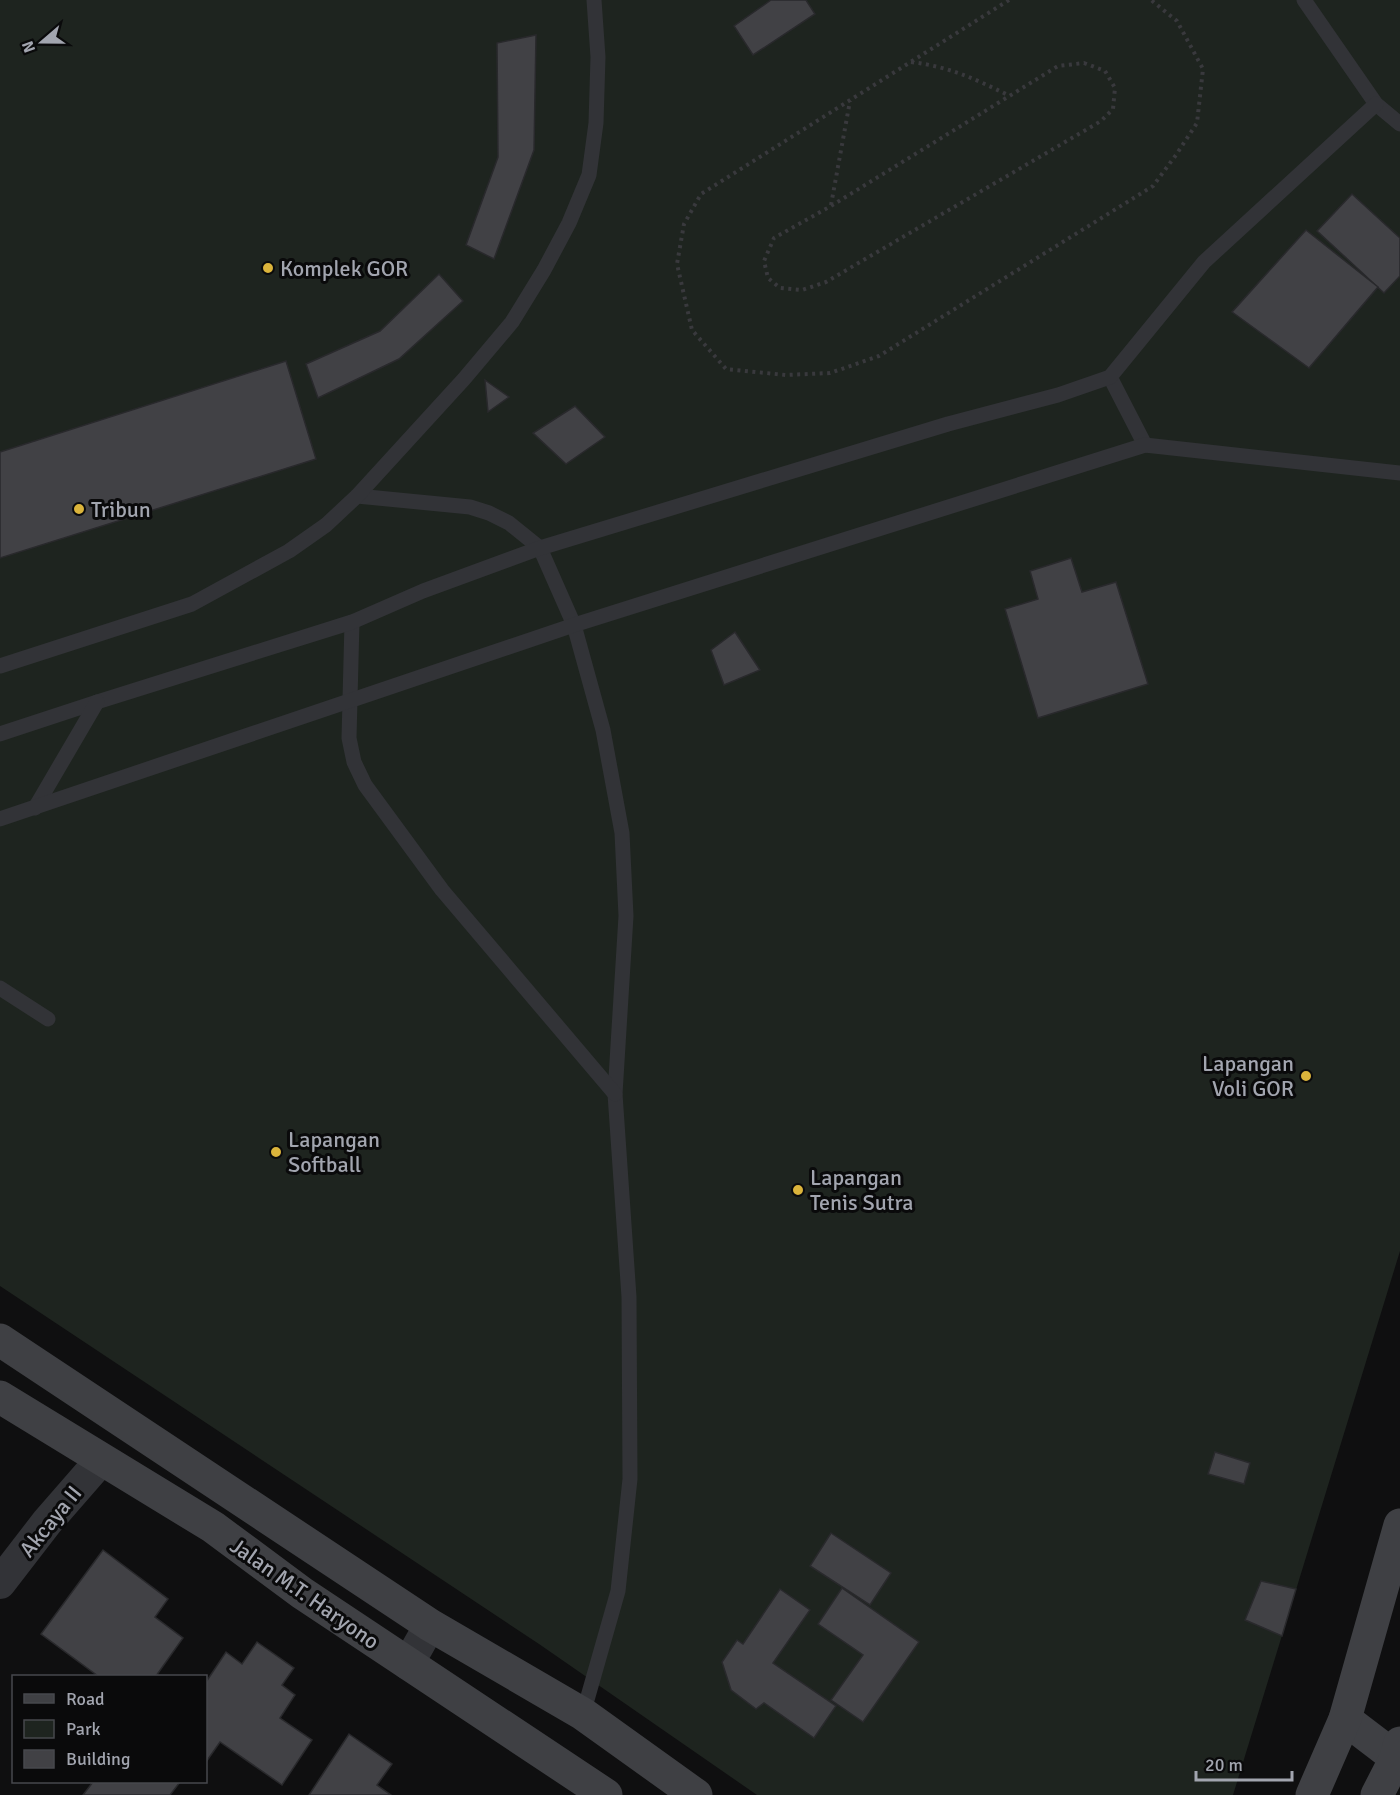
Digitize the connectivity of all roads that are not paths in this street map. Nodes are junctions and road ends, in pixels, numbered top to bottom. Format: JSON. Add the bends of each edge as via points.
{"nodes":[{"id":1,"x":594,"y":0,"type":"edge"},
{"id":2,"x":1304,"y":0,"type":"edge"},
{"id":3,"x":1376,"y":104,"type":"junction"},
{"id":4,"x":1400,"y":124,"type":"edge"},
{"id":5,"x":1110,"y":377,"type":"junction"},
{"id":6,"x":1145,"y":445,"type":"junction"},
{"id":7,"x":1400,"y":472,"type":"edge"},
{"id":8,"x":357,"y":496,"type":"junction"},
{"id":9,"x":540,"y":548,"type":"junction"},
{"id":10,"x":352,"y":622,"type":"junction"},
{"id":11,"x":574,"y":625,"type":"junction"},
{"id":12,"x":0,"y":666,"type":"edge"},
{"id":13,"x":350,"y":700,"type":"junction"},
{"id":14,"x":97,"y":702,"type":"junction"},
{"id":15,"x":0,"y":734,"type":"edge"},
{"id":16,"x":35,"y":808,"type":"junction"},
{"id":17,"x":0,"y":819,"type":"edge"},
{"id":18,"x":0,"y":988,"type":"edge"},
{"id":19,"x":48,"y":1019,"type":"dead end"},
{"id":20,"x":615,"y":1094,"type":"junction"},
{"id":21,"x":0,"y":1340,"type":"edge"},
{"id":22,"x":0,"y":1397,"type":"edge"},
{"id":23,"x":100,"y":1460,"type":"junction"},
{"id":24,"x":1400,"y":1526,"type":"edge"},
{"id":25,"x":0,"y":1582,"type":"edge"},
{"id":26,"x":430,"y":1625,"type":"junction"},
{"id":27,"x":408,"y":1664,"type":"junction"},
{"id":28,"x":583,"y":1714,"type":"junction"},
{"id":29,"x":1345,"y":1719,"type":"junction"},
{"id":30,"x":1398,"y":1750,"type":"edge"},
{"id":31,"x":606,"y":1795,"type":"edge"},
{"id":32,"x":696,"y":1795,"type":"edge"},
{"id":33,"x":1312,"y":1795,"type":"edge"},
{"id":34,"x":1377,"y":1795,"type":"edge"}],
"edges":[{"from":1,"to":8,"type":"lane","via":[[598,57],[596,123],[589,174],[569,223],[512,322]]},
{"from":2,"to":3,"type":"lane"},
{"from":3,"to":4,"type":"lane"},
{"from":3,"to":5,"type":"lane","via":[[1204,262]]},
{"from":5,"to":6,"type":"lane"},
{"from":5,"to":9,"type":"lane"},
{"from":6,"to":7,"type":"lane"},
{"from":6,"to":11,"type":"lane"},
{"from":8,"to":9,"type":"lane","via":[[470,507],[509,523]]},
{"from":8,"to":12,"type":"lane","via":[[326,525],[289,550],[192,604]]},
{"from":9,"to":10,"type":"lane"},
{"from":9,"to":11,"type":"lane"},
{"from":10,"to":13,"type":"lane"},
{"from":10,"to":14,"type":"lane"},
{"from":11,"to":13,"type":"lane"},
{"from":11,"to":20,"type":"lane","via":[[603,730],[622,833],[626,916]]},
{"from":13,"to":16,"type":"lane"},
{"from":13,"to":20,"type":"lane","via":[[349,738],[354,762],[365,785],[442,890]]},
{"from":14,"to":15,"type":"lane"},
{"from":14,"to":16,"type":"lane"},
{"from":16,"to":17,"type":"lane"},
{"from":18,"to":19,"type":"lane"},
{"from":20,"to":28,"type":"lane","via":[[629,1297],[630,1479],[618,1591]]},
{"from":21,"to":26,"type":"street"},
{"from":22,"to":23,"type":"street","name":"Jalan M.T. Haryono"},
{"from":23,"to":25,"type":"street","name":"Akcaya II"},
{"from":23,"to":27,"type":"street","name":"Jalan M.T. Haryono","via":[[213,1527]]},
{"from":24,"to":29,"type":"street"},
{"from":26,"to":27,"type":"street"},
{"from":26,"to":28,"type":"street"},
{"from":27,"to":31,"type":"street","name":"Jalan M.T. Haryono"},
{"from":28,"to":32,"type":"street"},
{"from":29,"to":30,"type":"street"},
{"from":29,"to":33,"type":"street"},
{"from":30,"to":34,"type":"street"}]}
